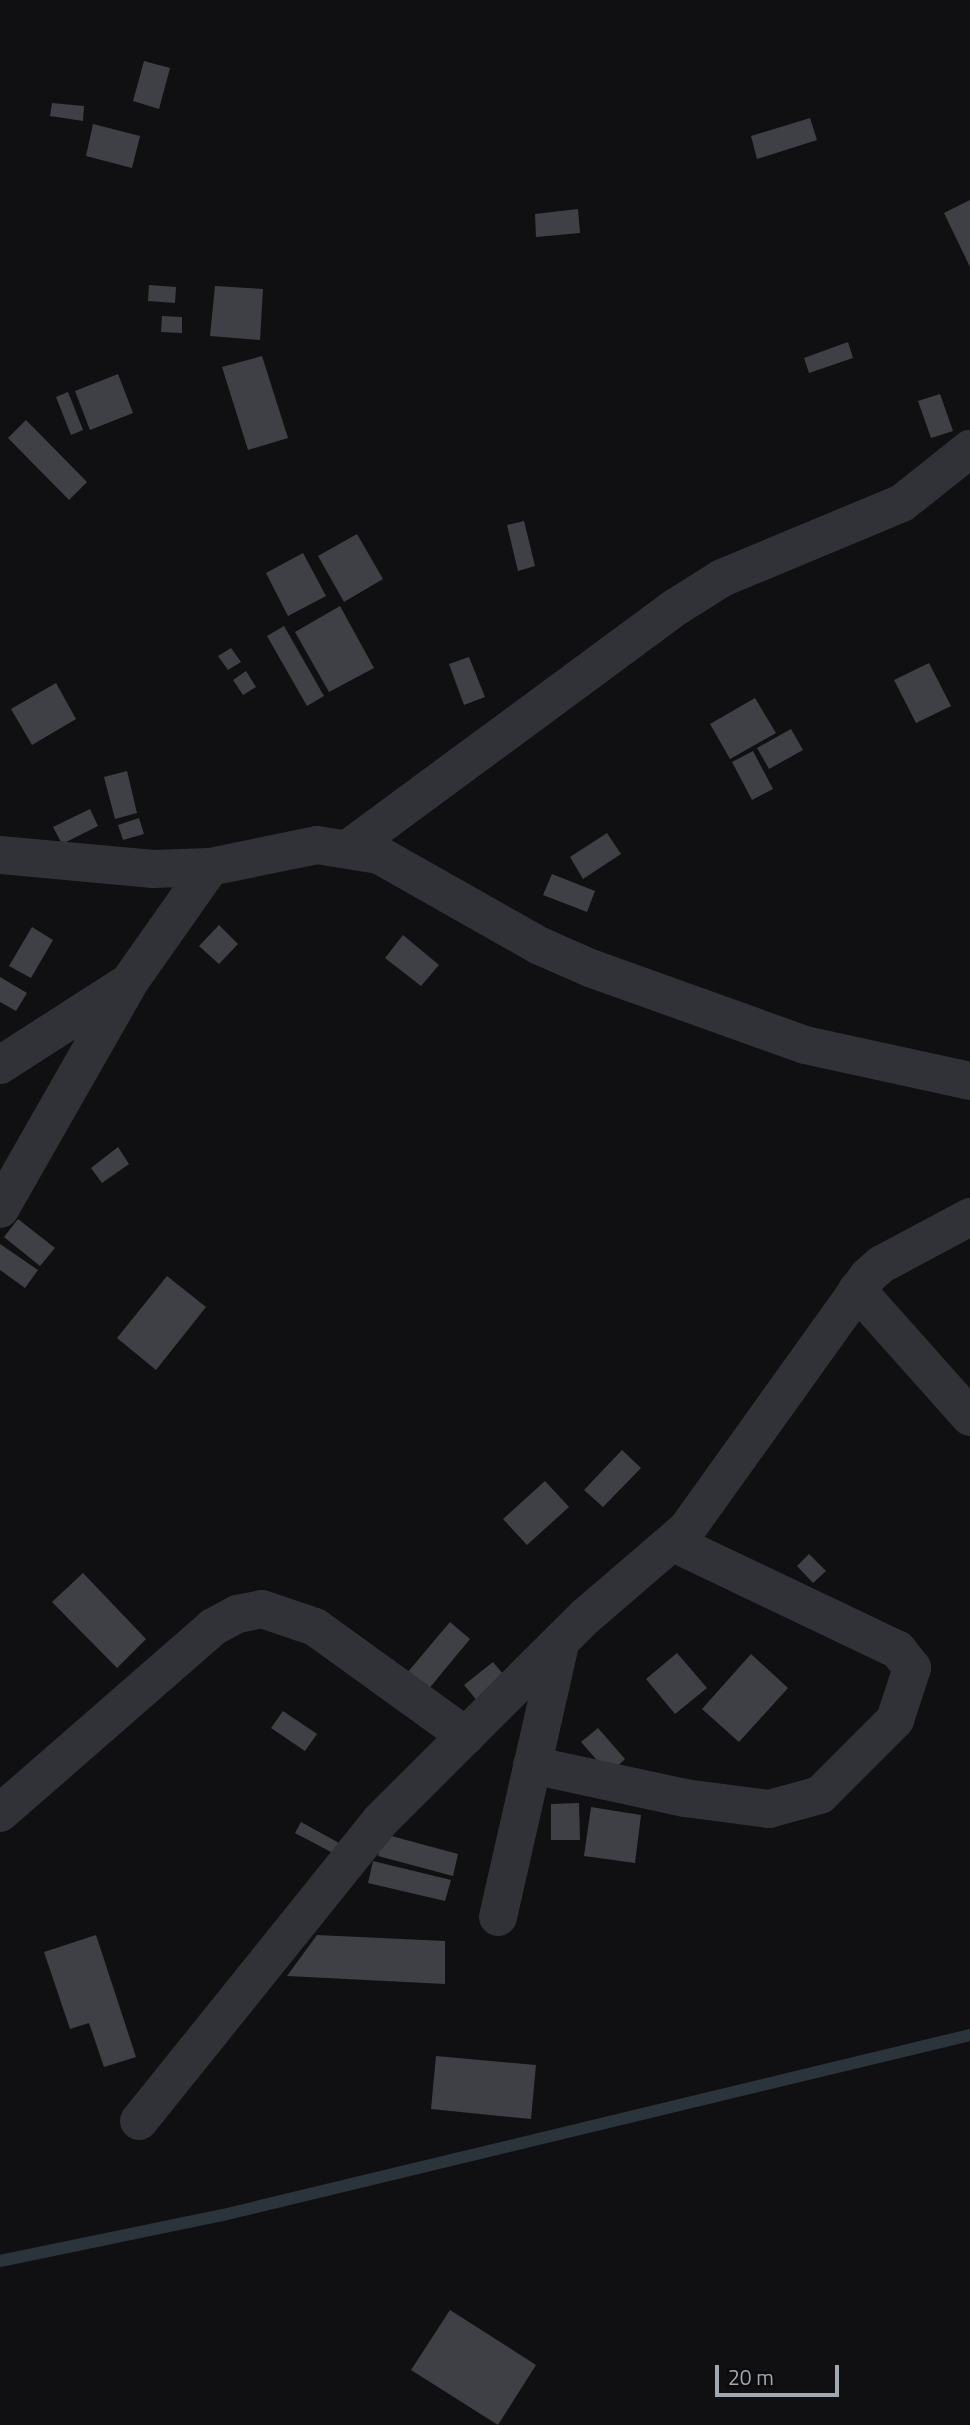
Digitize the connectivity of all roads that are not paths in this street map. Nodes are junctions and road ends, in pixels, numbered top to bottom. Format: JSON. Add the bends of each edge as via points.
{"nodes":[{"id":1,"x":970,"y":449,"type":"edge"},
{"id":2,"x":349,"y":848,"type":"junction"},
{"id":3,"x":0,"y":855,"type":"edge"},
{"id":4,"x":210,"y":867,"type":"junction"},
{"id":5,"x":130,"y":981,"type":"junction"},
{"id":6,"x":0,"y":1065,"type":"edge"},
{"id":7,"x":970,"y":1081,"type":"edge"},
{"id":8,"x":0,"y":1209,"type":"edge"},
{"id":9,"x":970,"y":1217,"type":"edge"},
{"id":10,"x":857,"y":1290,"type":"junction"},
{"id":11,"x":970,"y":1417,"type":"edge"},
{"id":12,"x":671,"y":1542,"type":"junction"},
{"id":13,"x":560,"y":1643,"type":"junction"},
{"id":14,"x":466,"y":1736,"type":"junction"},
{"id":15,"x":532,"y":1765,"type":"junction"},
{"id":16,"x":0,"y":1813,"type":"edge"},
{"id":17,"x":498,"y":1917,"type":"dead end"},
{"id":18,"x":139,"y":2121,"type":"dead end"}],
"edges":[{"from":1,"to":2,"type":"street","via":[[902,503],[722,578],[676,607]]},
{"from":2,"to":4,"type":"street","via":[[317,845]]},
{"from":2,"to":7,"type":"street","via":[[379,855],[540,946],[590,968],[805,1045]]},
{"from":3,"to":4,"type":"street","via":[[153,869]]},
{"from":4,"to":5,"type":"street"},
{"from":5,"to":6,"type":"street"},
{"from":5,"to":8,"type":"street"},
{"from":9,"to":10,"type":"street","via":[[881,1264]]},
{"from":10,"to":11,"type":"street"},
{"from":10,"to":12,"type":"street","via":[[707,1504]]},
{"from":12,"to":13,"type":"street"},
{"from":12,"to":15,"type":"street","via":[[898,1650],[912,1668],[895,1720],[820,1796],[769,1809],[685,1798]]},
{"from":13,"to":14,"type":"street"},
{"from":13,"to":15,"type":"street"},
{"from":14,"to":16,"type":"street","via":[[315,1627],[262,1609],[237,1614],[213,1627]]},
{"from":14,"to":18,"type":"street","via":[[380,1821],[309,1904]]},
{"from":15,"to":17,"type":"street"}]}
